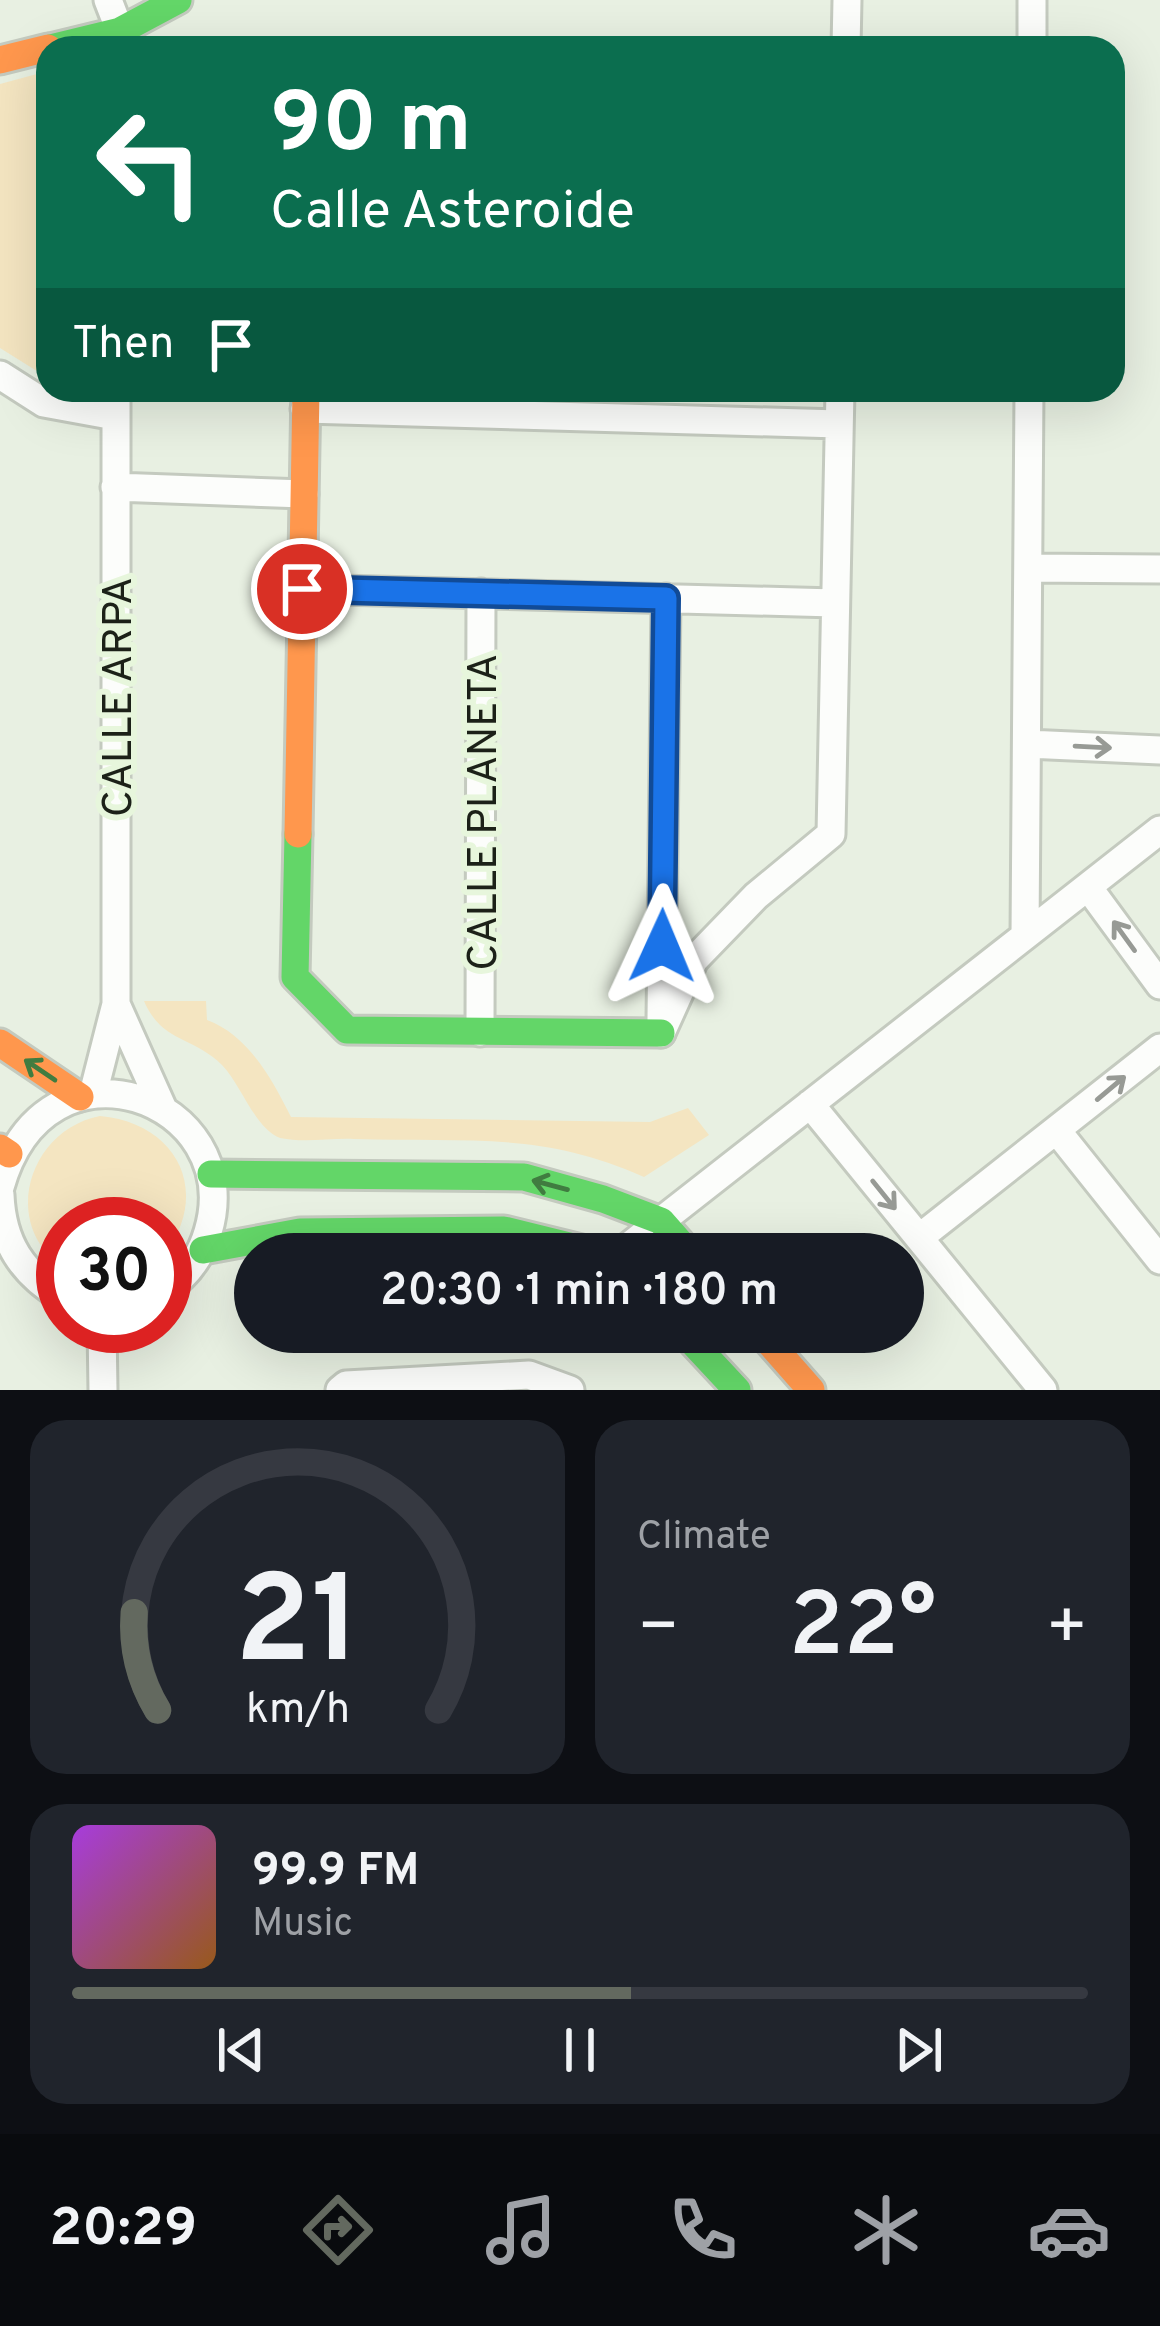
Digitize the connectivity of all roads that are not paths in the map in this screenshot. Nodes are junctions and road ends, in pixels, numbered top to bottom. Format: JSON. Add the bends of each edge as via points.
{"nodes":[{"id":1,"x":108,"y":0,"type":"edge"},
{"id":2,"x":178,"y":0,"type":"edge"},
{"id":3,"x":847,"y":0,"type":"edge"},
{"id":4,"x":1032,"y":0,"type":"edge"},
{"id":5,"x":119,"y":36,"type":"edge"},
{"id":6,"x":126,"y":36,"type":"edge"},
{"id":7,"x":846,"y":36,"type":"edge"},
{"id":8,"x":1032,"y":36,"type":"edge"},
{"id":9,"x":36,"y":51,"type":"edge"},
{"id":10,"x":0,"y":60,"type":"edge"},
{"id":11,"x":0,"y":375,"type":"edge"},
{"id":12,"x":36,"y":398,"type":"edge"},
{"id":13,"x":42,"y":402,"type":"edge"},
{"id":14,"x":305,"y":402,"type":"edge"},
{"id":15,"x":350,"y":402,"type":"edge"},
{"id":16,"x":839,"y":402,"type":"edge"},
{"id":17,"x":1029,"y":402,"type":"edge"},
{"id":18,"x":116,"y":403,"type":"edge"},
{"id":19,"x":839,"y":424,"type":"junction"},
{"id":20,"x":116,"y":487,"type":"junction"},
{"id":21,"x":304,"y":494,"type":"junction"},
{"id":22,"x":1028,"y":568,"type":"junction"},
{"id":23,"x":1160,"y":569,"type":"edge"},
{"id":24,"x":302,"y":589,"type":"junction"},
{"id":25,"x":481,"y":593,"type":"junction"},
{"id":26,"x":666,"y":598,"type":"junction"},
{"id":27,"x":835,"y":602,"type":"junction"},
{"id":28,"x":1027,"y":744,"type":"junction"},
{"id":29,"x":1160,"y":750,"type":"edge"},
{"id":30,"x":1160,"y":830,"type":"edge"},
{"id":31,"x":1088,"y":887,"type":"junction"},
{"id":32,"x":1025,"y":935,"type":"junction"},
{"id":33,"x":1160,"y":985,"type":"edge"},
{"id":34,"x":116,"y":1004,"type":"junction"},
{"id":35,"x":480,"y":1032,"type":"junction"},
{"id":36,"x":661,"y":1033,"type":"junction"},
{"id":37,"x":0,"y":1043,"type":"edge"},
{"id":38,"x":1160,"y":1048,"type":"edge"},
{"id":39,"x":87,"y":1095,"type":"junction"},
{"id":40,"x":810,"y":1104,"type":"junction"},
{"id":41,"x":163,"y":1109,"type":"junction"},
{"id":42,"x":1058,"y":1132,"type":"junction"},
{"id":43,"x":4,"y":1151,"type":"edge"},
{"id":44,"x":211,"y":1174,"type":"junction"},
{"id":45,"x":0,"y":1191,"type":"edge"},
{"id":46,"x":661,"y":1221,"type":"junction"},
{"id":47,"x":295,"y":1233,"type":"edge"},
{"id":48,"x":516,"y":1233,"type":"edge"},
{"id":49,"x":646,"y":1233,"type":"edge"},
{"id":50,"x":672,"y":1233,"type":"edge"},
{"id":51,"x":915,"y":1233,"type":"edge"},
{"id":52,"x":924,"y":1234,"type":"edge"},
{"id":53,"x":234,"y":1244,"type":"edge"},
{"id":54,"x":924,"y":1244,"type":"edge"},
{"id":55,"x":203,"y":1250,"type":"junction"},
{"id":56,"x":1160,"y":1260,"type":"edge"},
{"id":57,"x":192,"y":1266,"type":"edge"},
{"id":58,"x":36,"y":1281,"type":"edge"},
{"id":59,"x":102,"y":1353,"type":"edge"},
{"id":60,"x":703,"y":1353,"type":"edge"},
{"id":61,"x":778,"y":1353,"type":"edge"},
{"id":62,"x":103,"y":1390,"type":"edge"},
{"id":63,"x":340,"y":1390,"type":"edge"},
{"id":64,"x":570,"y":1390,"type":"edge"},
{"id":65,"x":737,"y":1390,"type":"edge"},
{"id":66,"x":811,"y":1390,"type":"edge"},
{"id":67,"x":1043,"y":1390,"type":"edge"}],
"edges":[{"from":1,"to":5,"type":"street"},
{"from":2,"to":6,"type":"street"},
{"from":3,"to":7,"type":"street"},
{"from":4,"to":8,"type":"street"},
{"from":9,"to":10,"type":"street"},
{"from":11,"to":12,"type":"street"},
{"from":13,"to":18,"type":"street"},
{"from":14,"to":21,"type":"street"},
{"from":15,"to":19,"type":"street"},
{"from":16,"to":19,"type":"street"},
{"from":17,"to":22,"type":"street"},
{"from":18,"to":20,"type":"street","name":"CALLE ARPA"},
{"from":19,"to":27,"type":"street"},
{"from":20,"to":21,"type":"street"},
{"from":20,"to":34,"type":"street","name":"CALLE ARPA"},
{"from":21,"to":24,"type":"street"},
{"from":22,"to":23,"type":"street"},
{"from":22,"to":28,"type":"street"},
{"from":24,"to":25,"type":"street"},
{"from":24,"to":35,"type":"street","via":[[295,977],[346,1030]]},
{"from":25,"to":26,"type":"street"},
{"from":25,"to":35,"type":"street","name":"CALLE PLANETA"},
{"from":26,"to":27,"type":"street"},
{"from":26,"to":36,"type":"street"},
{"from":27,"to":36,"type":"street","via":[[831,834],[694,960]]},
{"from":28,"to":29,"type":"street","one_way":true},
{"from":28,"to":32,"type":"street"},
{"from":30,"to":31,"type":"street"},
{"from":31,"to":32,"type":"street"},
{"from":33,"to":31,"type":"street","one_way":true},
{"from":32,"to":40,"type":"street"},
{"from":34,"to":39,"type":"street","name":"CALLE ARPA"},
{"from":34,"to":41,"type":"street","name":"CALLE ARPA"},
{"from":35,"to":36,"type":"street"},
{"from":39,"to":37,"type":"street","one_way":true},
{"from":42,"to":38,"type":"street","one_way":true},
{"from":39,"to":41,"type":"street"},
{"from":39,"to":43,"type":"street","via":[[39,1118]]},
{"from":40,"to":46,"type":"street"},
{"from":40,"to":51,"type":"street","one_way":true},
{"from":41,"to":44,"type":"street","name":"CALLE ARPA","via":[[193,1137]]},
{"from":42,"to":52,"type":"street"},
{"from":42,"to":56,"type":"street"},
{"from":43,"to":45,"type":"street"},
{"from":46,"to":44,"type":"street","one_way":true,"via":[[524,1178]]},
{"from":44,"to":55,"type":"street","via":[[214,1212]]},
{"from":45,"to":58,"type":"street","via":[[14,1256]]},
{"from":46,"to":49,"type":"street"},
{"from":46,"to":50,"type":"street"},
{"from":47,"to":48,"type":"street"},
{"from":53,"to":55,"type":"street"},
{"from":54,"to":67,"type":"street"},
{"from":55,"to":57,"type":"street"},
{"from":59,"to":62,"type":"street"},
{"from":60,"to":65,"type":"street"},
{"from":61,"to":66,"type":"street"},
{"from":63,"to":64,"type":"street","via":[[529,1376]]}]}
